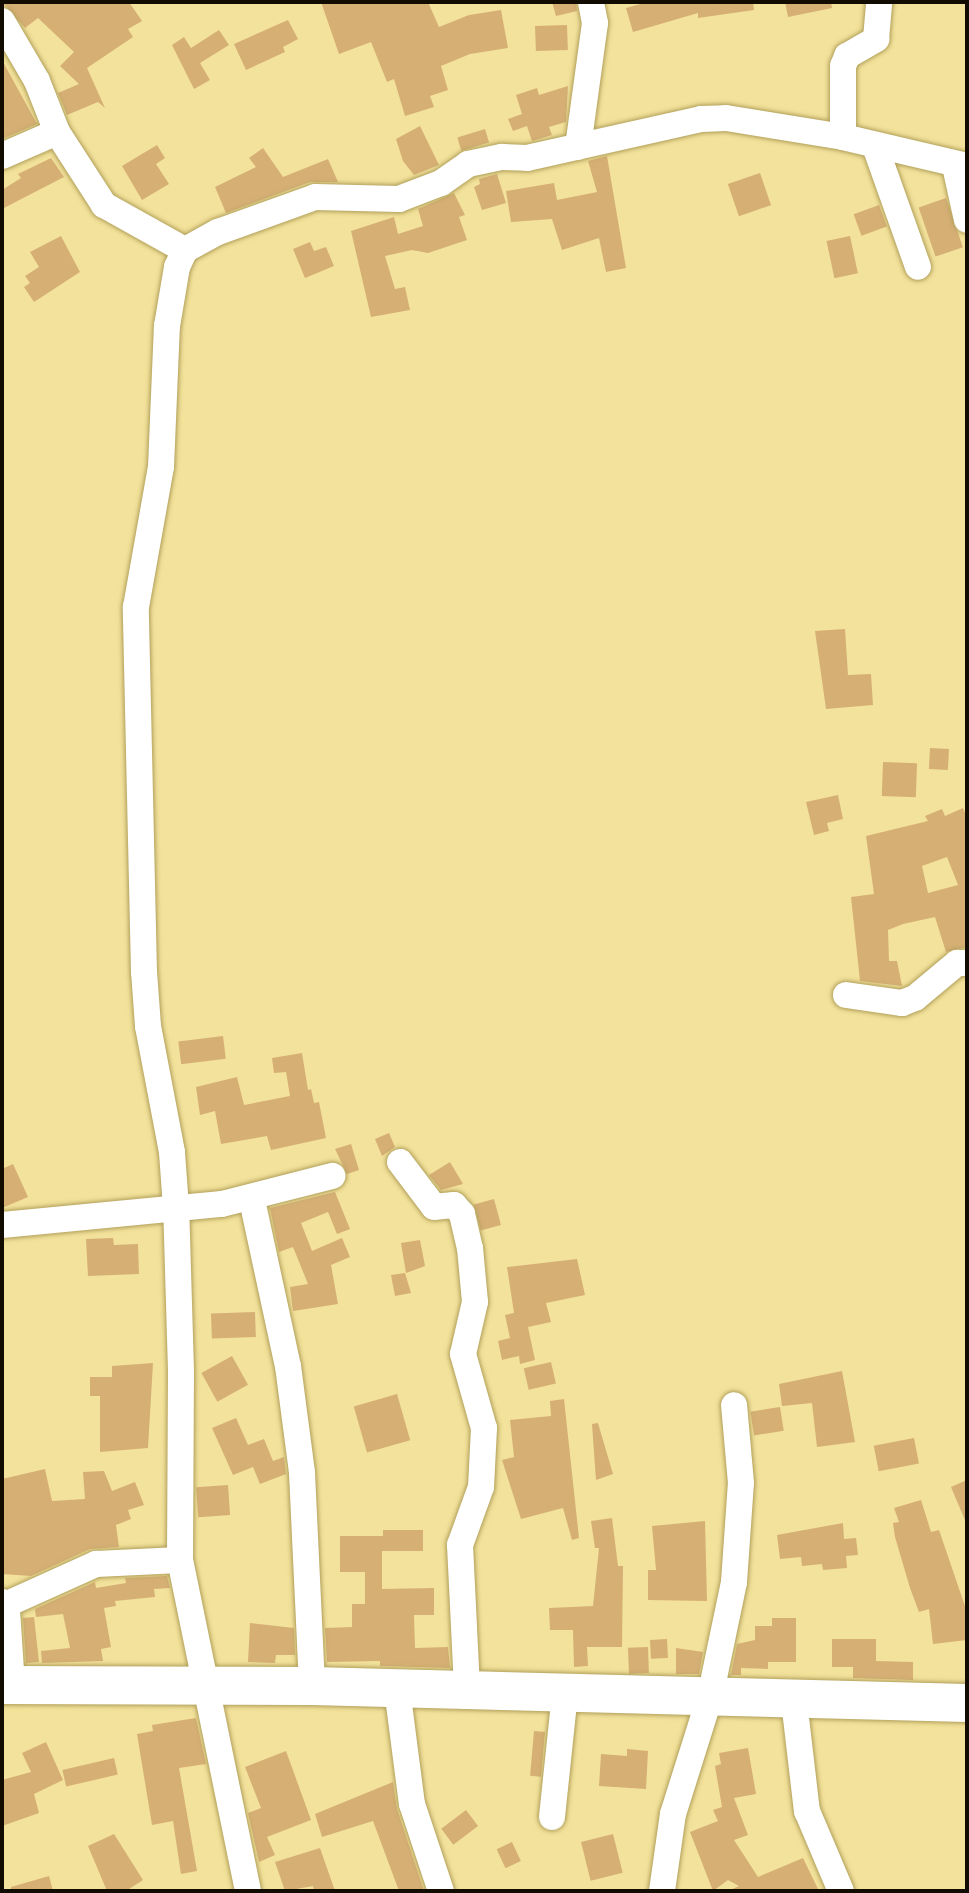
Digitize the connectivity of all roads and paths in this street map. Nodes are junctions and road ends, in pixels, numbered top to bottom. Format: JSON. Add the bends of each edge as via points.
{"nodes":[{"id":1,"x":591,"y":2,"type":"edge"},
{"id":2,"x":879,"y":2,"type":"edge"},
{"id":3,"x":2,"y":21,"type":"edge"},
{"id":4,"x":57,"y":132,"type":"junction"},
{"id":5,"x":843,"y":138,"type":"junction"},
{"id":6,"x":578,"y":147,"type":"junction"},
{"id":7,"x":876,"y":149,"type":"junction"},
{"id":8,"x":2,"y":156,"type":"edge"},
{"id":9,"x":961,"y":166,"type":"edge"},
{"id":10,"x":967,"y":220,"type":"edge"},
{"id":11,"x":185,"y":250,"type":"junction"},
{"id":12,"x":918,"y":267,"type":"dead end"},
{"id":13,"x":967,"y":963,"type":"edge"},
{"id":14,"x":846,"y":995,"type":"dead end"},
{"id":15,"x":400,"y":1162,"type":"dead end"},
{"id":16,"x":332,"y":1176,"type":"dead end"},
{"id":17,"x":252,"y":1200,"type":"junction"},
{"id":18,"x":176,"y":1207,"type":"junction"},
{"id":19,"x":2,"y":1225,"type":"edge"},
{"id":20,"x":734,"y":1405,"type":"dead end"},
{"id":21,"x":180,"y":1560,"type":"junction"},
{"id":22,"x":4,"y":1603,"type":"edge"},
{"id":23,"x":7,"y":1685,"type":"edge"},
{"id":24,"x":312,"y":1686,"type":"junction"},
{"id":25,"x":206,"y":1688,"type":"junction"},
{"id":26,"x":397,"y":1689,"type":"junction"},
{"id":27,"x":467,"y":1690,"type":"junction"},
{"id":28,"x":565,"y":1693,"type":"junction"},
{"id":29,"x":710,"y":1697,"type":"junction"},
{"id":30,"x":793,"y":1701,"type":"junction"},
{"id":31,"x":967,"y":1703,"type":"edge"},
{"id":32,"x":552,"y":1817,"type":"dead end"},
{"id":33,"x":247,"y":1891,"type":"edge"},
{"id":34,"x":440,"y":1891,"type":"edge"},
{"id":35,"x":662,"y":1891,"type":"edge"},
{"id":36,"x":841,"y":1891,"type":"edge"}],
"edges":[{"from":1,"to":6,"type":"street","via":[[595,23]]},
{"from":2,"to":5,"type":"street","via":[[876,39],[847,56],[843,66]]},
{"from":3,"to":4,"type":"street","via":[[37,81]]},
{"from":4,"to":8,"type":"street"},
{"from":4,"to":11,"type":"street","via":[[104,205]]},
{"from":5,"to":6,"type":"street","via":[[726,118],[701,119]]},
{"from":5,"to":7,"type":"street"},
{"from":6,"to":11,"type":"street","via":[[468,163],[441,183],[399,199],[315,197],[218,232]]},
{"from":7,"to":9,"type":"street"},
{"from":7,"to":12,"type":"street"},
{"from":9,"to":10,"type":"street"},
{"from":11,"to":18,"type":"street","via":[[171,286],[161,467],[139,570],[136,607],[144,972]]},
{"from":13,"to":14,"type":"street","via":[[957,963],[915,999],[902,1003]]},
{"from":15,"to":27,"type":"street","via":[[434,1207],[454,1205],[462,1214],[470,1248],[475,1302],[463,1354],[484,1428],[481,1487],[460,1545]]},
{"from":16,"to":17,"type":"street"},
{"from":17,"to":18,"type":"street"},
{"from":17,"to":24,"type":"street","via":[[288,1366],[302,1473]]},
{"from":18,"to":19,"type":"street"},
{"from":18,"to":21,"type":"street"},
{"from":20,"to":29,"type":"street","via":[[740,1446],[740,1541]]},
{"from":21,"to":22,"type":"street","via":[[96,1564]]},
{"from":21,"to":25,"type":"street"},
{"from":22,"to":23,"type":"street"},
{"from":23,"to":25,"type":"highway"},
{"from":24,"to":25,"type":"highway"},
{"from":24,"to":26,"type":"highway"},
{"from":25,"to":33,"type":"street"},
{"from":26,"to":27,"type":"highway"},
{"from":26,"to":34,"type":"street","via":[[412,1804]]},
{"from":27,"to":28,"type":"highway"},
{"from":28,"to":29,"type":"highway"},
{"from":28,"to":32,"type":"street"},
{"from":29,"to":30,"type":"highway"},
{"from":29,"to":35,"type":"street","via":[[673,1814]]},
{"from":30,"to":31,"type":"highway"},
{"from":30,"to":36,"type":"street","via":[[807,1811]]}]}
